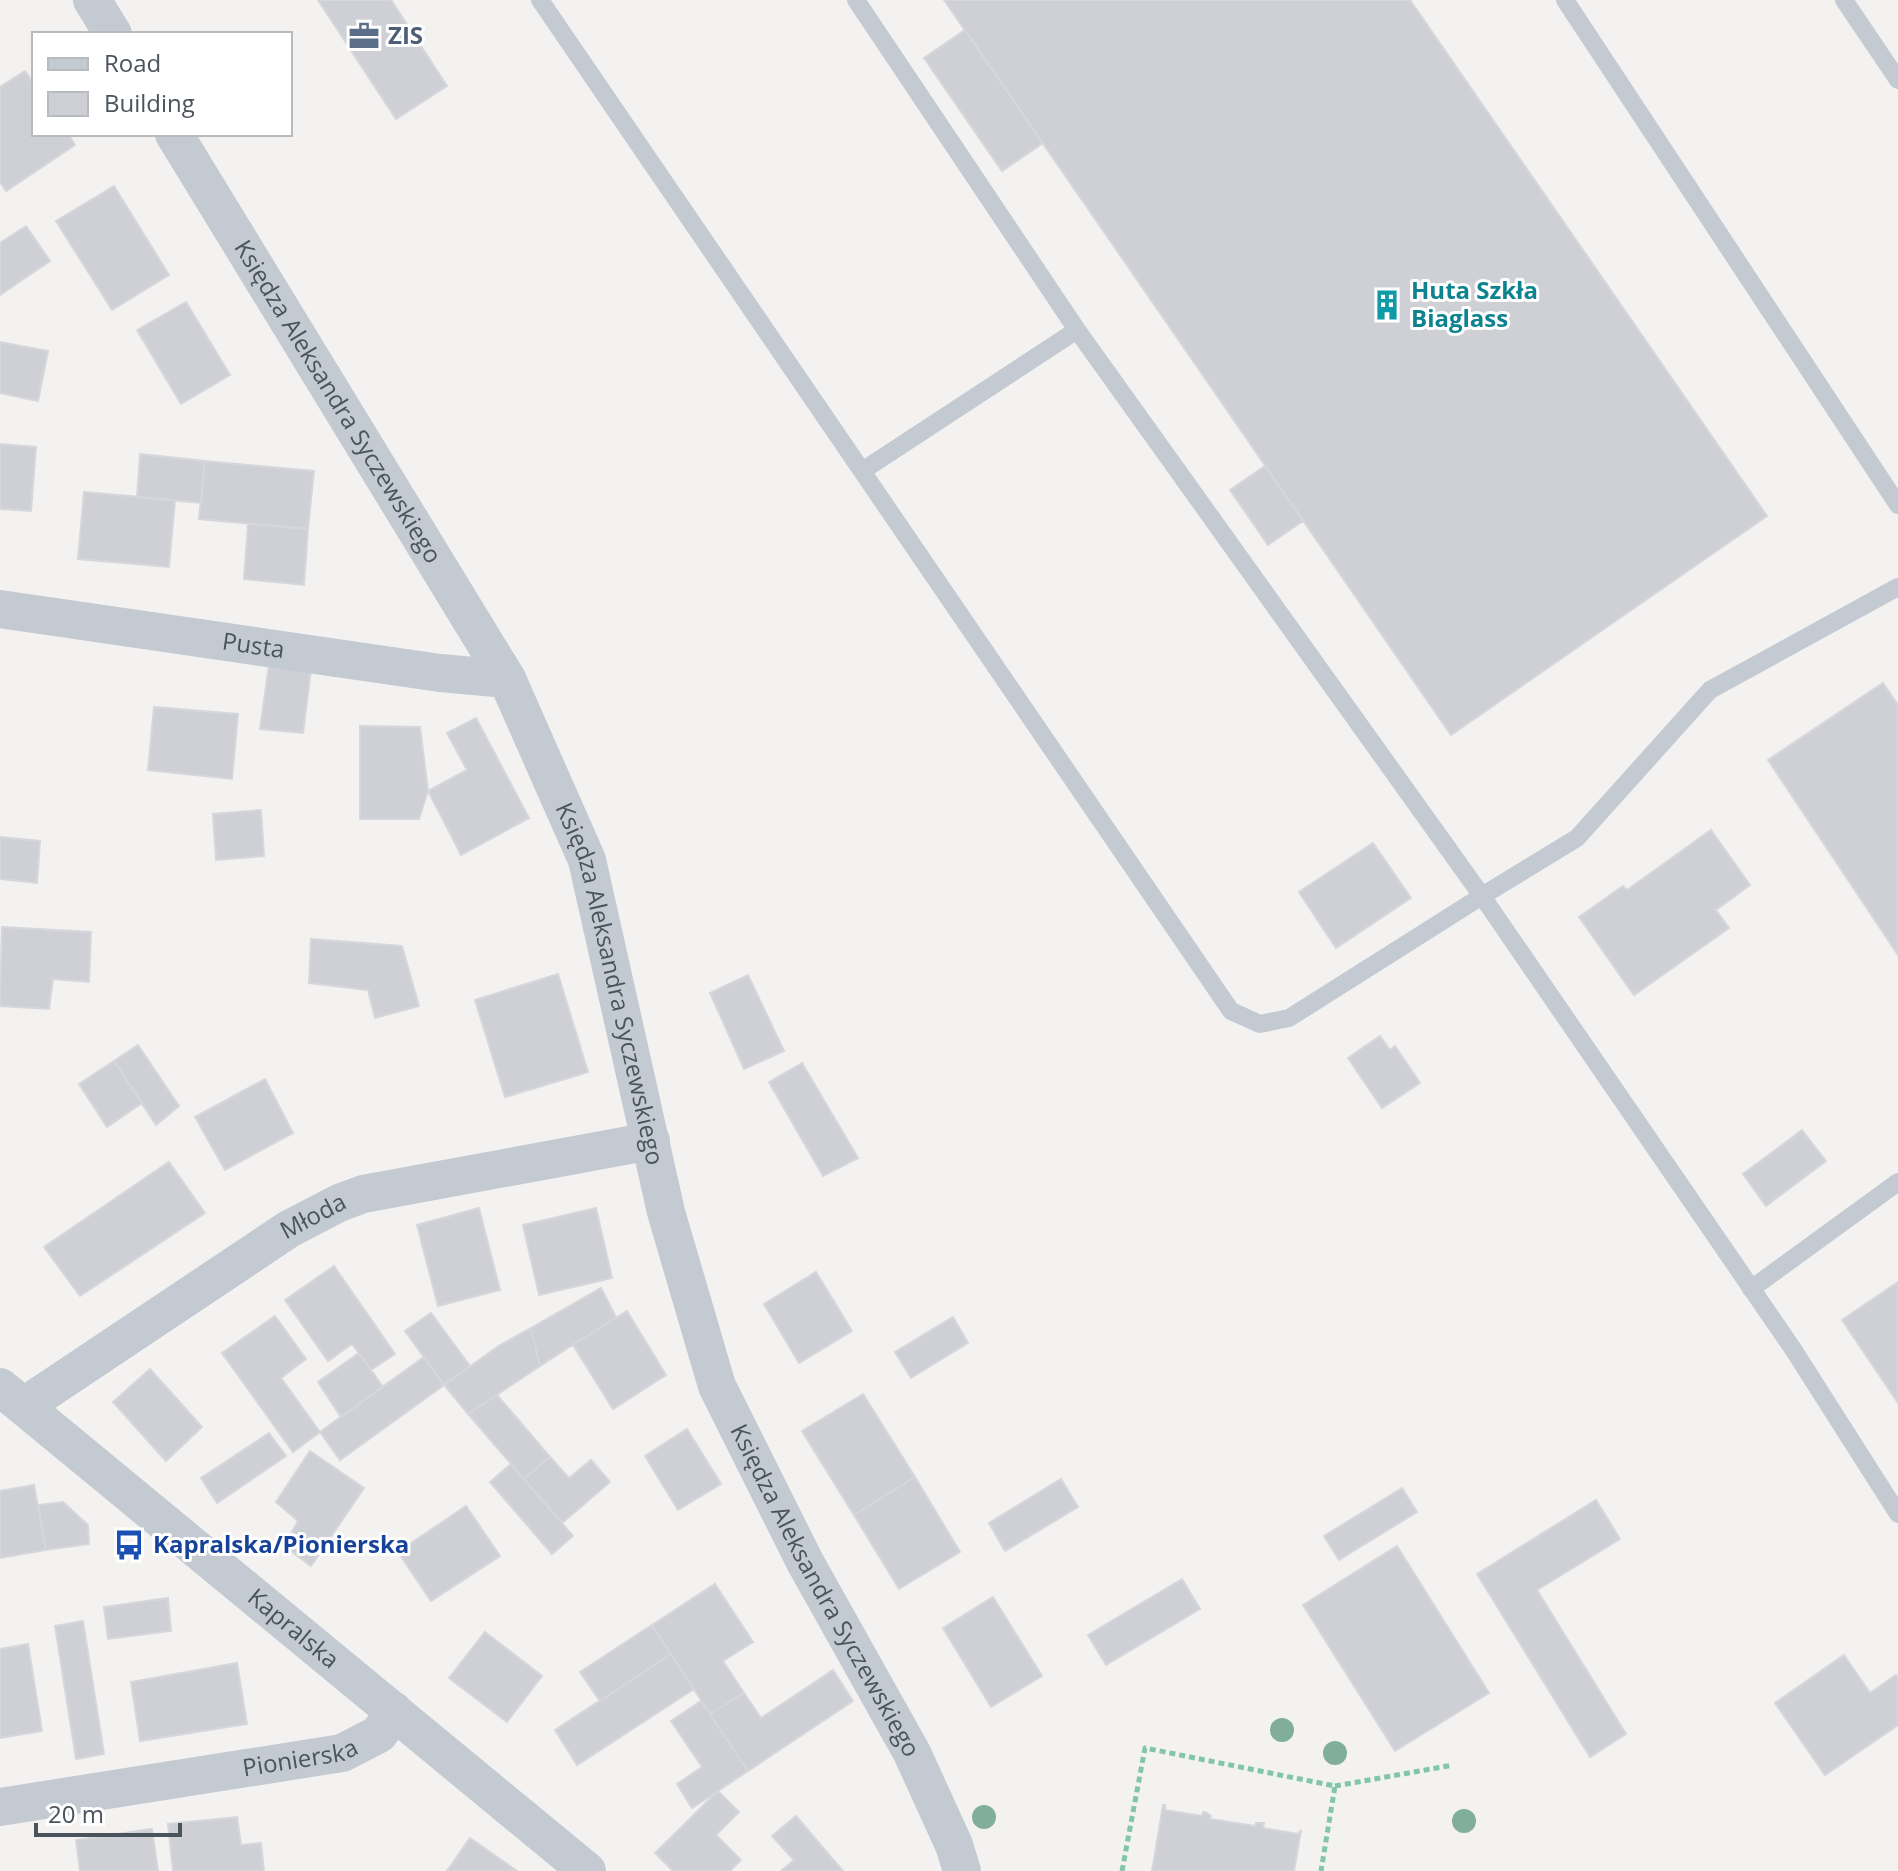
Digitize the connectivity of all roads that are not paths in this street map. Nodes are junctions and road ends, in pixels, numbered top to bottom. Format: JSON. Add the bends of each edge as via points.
{"nodes":[{"id":1,"x":92,"y":0,"type":"edge"},
{"id":2,"x":540,"y":0,"type":"edge"},
{"id":3,"x":856,"y":0,"type":"edge"},
{"id":4,"x":1565,"y":0,"type":"edge"},
{"id":5,"x":1844,"y":0,"type":"edge"},
{"id":6,"x":112,"y":32,"type":"edge"},
{"id":7,"x":1898,"y":80,"type":"edge"},
{"id":8,"x":175,"y":136,"type":"edge"},
{"id":9,"x":1077,"y":330,"type":"junction"},
{"id":10,"x":862,"y":471,"type":"junction"},
{"id":11,"x":1898,"y":505,"type":"edge"},
{"id":12,"x":1898,"y":587,"type":"edge"},
{"id":13,"x":0,"y":609,"type":"edge"},
{"id":14,"x":507,"y":679,"type":"junction"},
{"id":15,"x":1482,"y":896,"type":"junction"},
{"id":16,"x":651,"y":1141,"type":"junction"},
{"id":17,"x":1898,"y":1182,"type":"edge"},
{"id":18,"x":1751,"y":1289,"type":"junction"},
{"id":19,"x":12,"y":1397,"type":"edge"},
{"id":20,"x":1898,"y":1514,"type":"edge"},
{"id":21,"x":394,"y":1711,"type":"junction"},
{"id":22,"x":0,"y":1807,"type":"edge"},
{"id":23,"x":587,"y":1871,"type":"edge"},
{"id":24,"x":962,"y":1871,"type":"edge"}],
"edges":[{"from":1,"to":6,"type":"street"},
{"from":2,"to":10,"type":"lane"},
{"from":3,"to":9,"type":"lane"},
{"from":4,"to":11,"type":"lane"},
{"from":5,"to":7,"type":"lane"},
{"from":8,"to":14,"type":"street","name":"Księdza Aleksandra Syczewskiego"},
{"from":9,"to":10,"type":"lane"},
{"from":9,"to":15,"type":"lane"},
{"from":10,"to":15,"type":"lane","via":[[1231,1011],[1260,1024],[1289,1018]]},
{"from":12,"to":15,"type":"lane","via":[[1710,690],[1577,838]]},
{"from":13,"to":14,"type":"street","name":"Pusta"},
{"from":14,"to":16,"type":"street","name":"Księdza Aleksandra Syczewskiego","via":[[587,860]]},
{"from":15,"to":18,"type":"lane"},
{"from":16,"to":19,"type":"street","name":"Młoda","via":[[363,1194],[339,1203]]},
{"from":16,"to":24,"type":"street","name":"Księdza Aleksandra Syczewskiego","via":[[717,1386],[805,1562],[912,1753]]},
{"from":17,"to":18,"type":"lane"},
{"from":18,"to":20,"type":"lane"},
{"from":19,"to":21,"type":"street","name":"Kapralska"},
{"from":21,"to":22,"type":"street","name":"Pionierska","via":[[379,1734],[342,1753]]},
{"from":21,"to":23,"type":"street","name":"Kapralska"}]}
